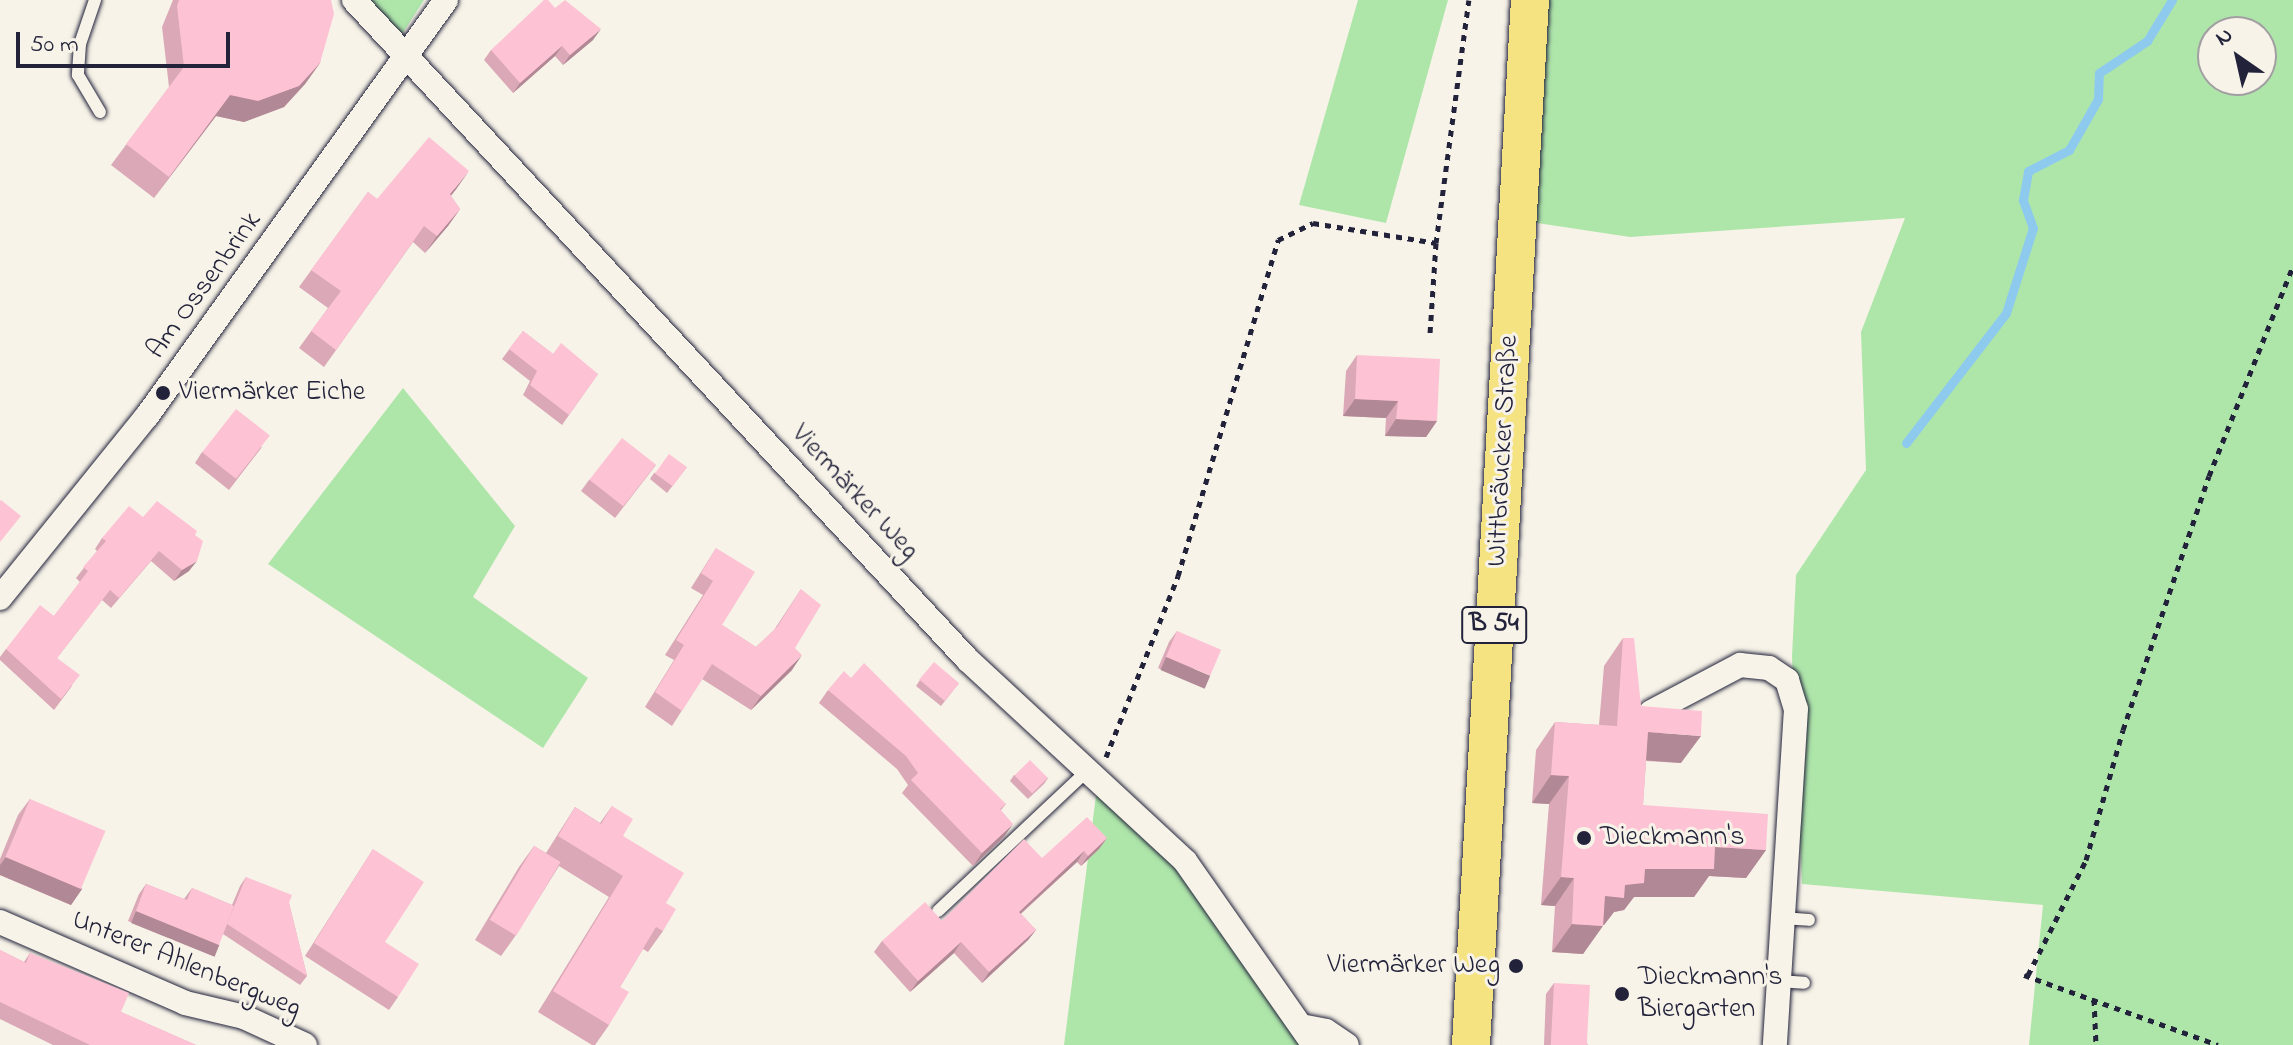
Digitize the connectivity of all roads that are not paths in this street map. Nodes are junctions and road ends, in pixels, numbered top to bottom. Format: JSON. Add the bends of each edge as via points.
{"nodes":[{"id":1,"x":95,"y":0,"type":"edge"},
{"id":2,"x":354,"y":0,"type":"edge"},
{"id":3,"x":446,"y":0,"type":"edge"},
{"id":4,"x":1530,"y":0,"type":"edge"},
{"id":5,"x":408,"y":58,"type":"junction"},
{"id":6,"x":100,"y":112,"type":"dead end"},
{"id":7,"x":0,"y":598,"type":"edge"},
{"id":8,"x":1651,"y":712,"type":"edge"},
{"id":9,"x":1092,"y":775,"type":"junction"},
{"id":10,"x":938,"y":911,"type":"edge"},
{"id":11,"x":1782,"y":918,"type":"junction"},
{"id":12,"x":1809,"y":920,"type":"dead end"},
{"id":13,"x":0,"y":922,"type":"edge"},
{"id":14,"x":1778,"y":981,"type":"junction"},
{"id":15,"x":1804,"y":983,"type":"dead end"},
{"id":16,"x":1310,"y":1036,"type":"edge"},
{"id":17,"x":305,"y":1045,"type":"edge"},
{"id":18,"x":1347,"y":1045,"type":"edge"},
{"id":19,"x":1471,"y":1045,"type":"edge"},
{"id":20,"x":1775,"y":1045,"type":"edge"}],
"edges":[{"from":1,"to":6,"type":"lane","via":[[80,44],[78,75]]},
{"from":2,"to":5,"type":"street","name":"Viermärker Weg"},
{"from":3,"to":5,"type":"street","name":"Am Ossenbrink"},
{"from":4,"to":19,"type":"main road","name":"Wittbräucker Straße","number":"B 54"},
{"from":5,"to":7,"type":"street","name":"Am Ossenbrink","via":[[147,416]]},
{"from":5,"to":9,"type":"street","name":"Viermärker Weg","via":[[968,660]]},
{"from":8,"to":11,"type":"street","via":[[1740,665],[1769,668],[1787,680],[1796,709]]},
{"from":9,"to":10,"type":"lane"},
{"from":9,"to":16,"type":"street","name":"Viermärker Weg","via":[[1185,861]]},
{"from":11,"to":12,"type":"lane"},
{"from":11,"to":14,"type":"street"},
{"from":13,"to":17,"type":"street","name":"Unterer Ahlenbergweg","via":[[185,1003],[244,1017]]},
{"from":14,"to":15,"type":"lane"},
{"from":14,"to":20,"type":"street"},
{"from":16,"to":18,"type":"street","name":"Viermärker Weg","via":[[1326,1031]]}]}
